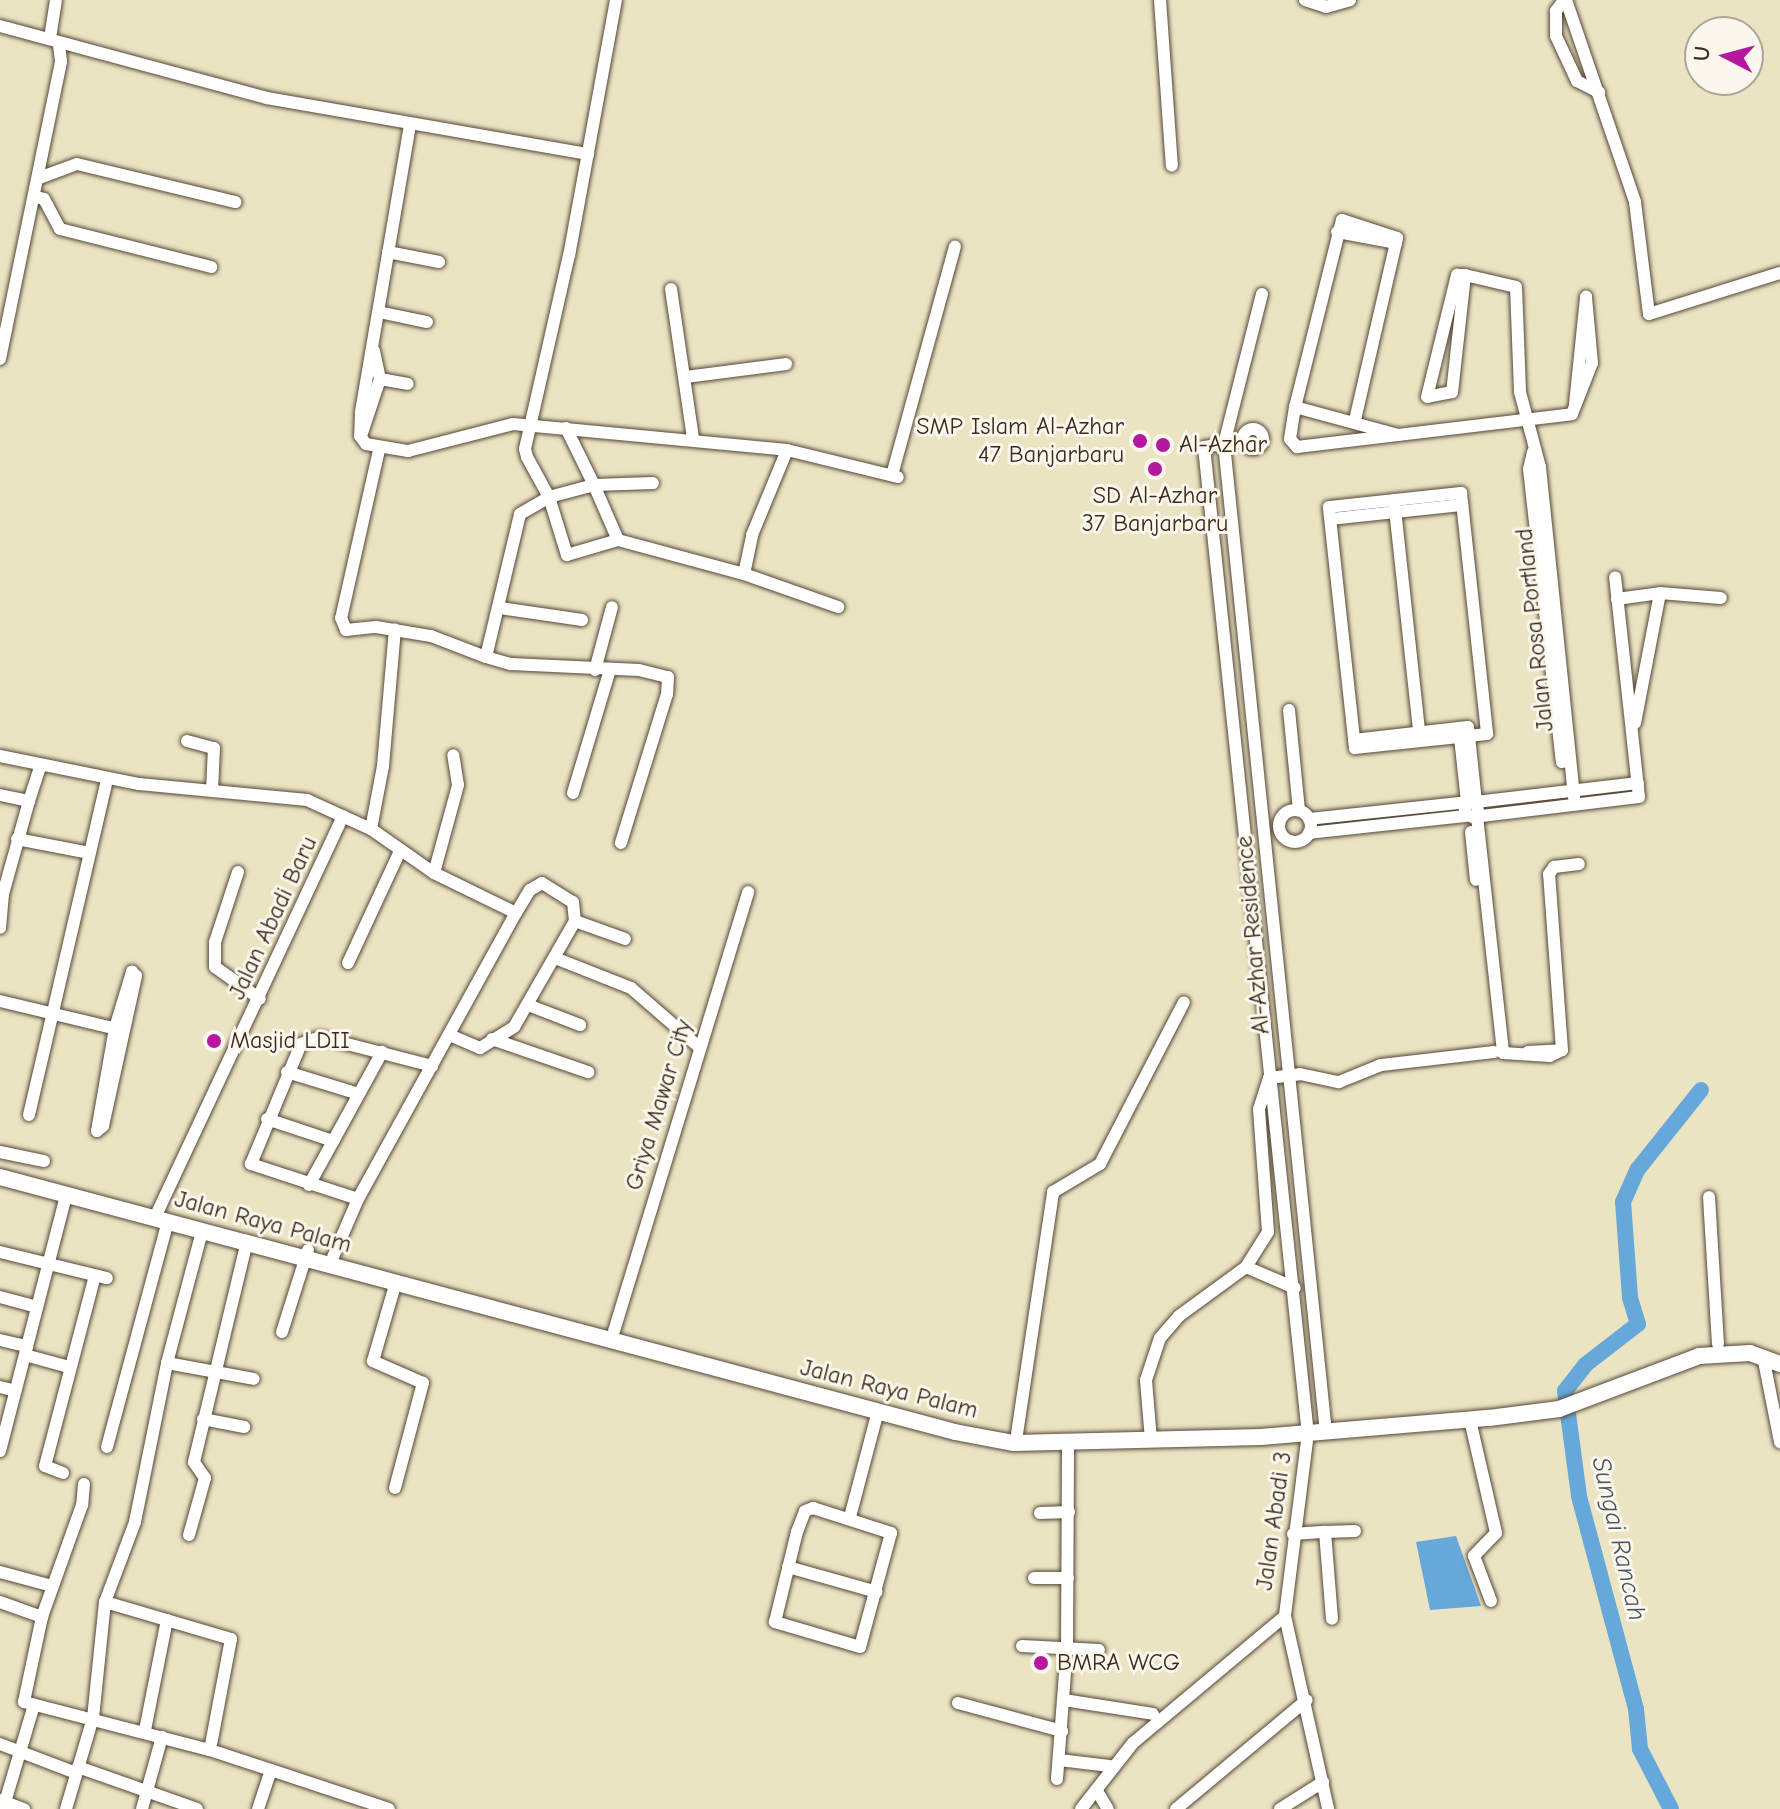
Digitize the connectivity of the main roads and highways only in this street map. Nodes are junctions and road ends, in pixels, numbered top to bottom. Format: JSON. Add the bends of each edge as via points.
{"nodes":[{"id":1,"x":0,"y":1169,"type":"edge"},
{"id":2,"x":0,"y":1177,"type":"edge"},
{"id":3,"x":163,"y":1216,"type":"junction"},
{"id":4,"x":307,"y":1253,"type":"junction"},
{"id":5,"x":366,"y":1270,"type":"junction"},
{"id":6,"x":1772,"y":1355,"type":"edge"},
{"id":7,"x":1780,"y":1364,"type":"edge"},
{"id":8,"x":1572,"y":1401,"type":"junction"},
{"id":9,"x":1391,"y":1422,"type":"junction"},
{"id":10,"x":1308,"y":1429,"type":"junction"},
{"id":11,"x":1151,"y":1436,"type":"junction"}],
"edges":[{"from":1,"to":3,"type":"main road","name":"Jalan Raya Palam"},
{"from":2,"to":3,"type":"main road","name":"Jalan Raya Palam"},
{"from":3,"to":4,"type":"main road","name":"Jalan Raya Palam"},
{"from":3,"to":4,"type":"main road","name":"Jalan Raya Palam","via":[[202,1231]]},
{"from":4,"to":5,"type":"main road","name":"Jalan Raya Palam"},
{"from":4,"to":5,"type":"main road","name":"Jalan Raya Palam"},
{"from":5,"to":11,"type":"main road","name":"Jalan Raya Palam","via":[[952,1423],[1017,1434]]},
{"from":5,"to":11,"type":"main road","name":"Jalan Raya Palam","via":[[995,1440]]},
{"from":6,"to":7,"type":"main road","name":"Jalan Raya Palam"},
{"from":6,"to":8,"type":"main road","name":"Jalan Raya Palam","via":[[1699,1356]]},
{"from":6,"to":8,"type":"main road","name":"Jalan Raya Palam","via":[[1750,1345],[1718,1344],[1678,1354]]},
{"from":8,"to":9,"type":"main road","name":"Jalan Raya Palam"},
{"from":8,"to":9,"type":"main road","name":"Jalan Raya Palam","via":[[1470,1420]]},
{"from":9,"to":10,"type":"main road","name":"Jalan Raya Palam"},
{"from":9,"to":10,"type":"main road","name":"Jalan Raya Palam","via":[[1325,1423]]},
{"from":10,"to":11,"type":"main road","name":"Jalan Raya Palam"}]}
